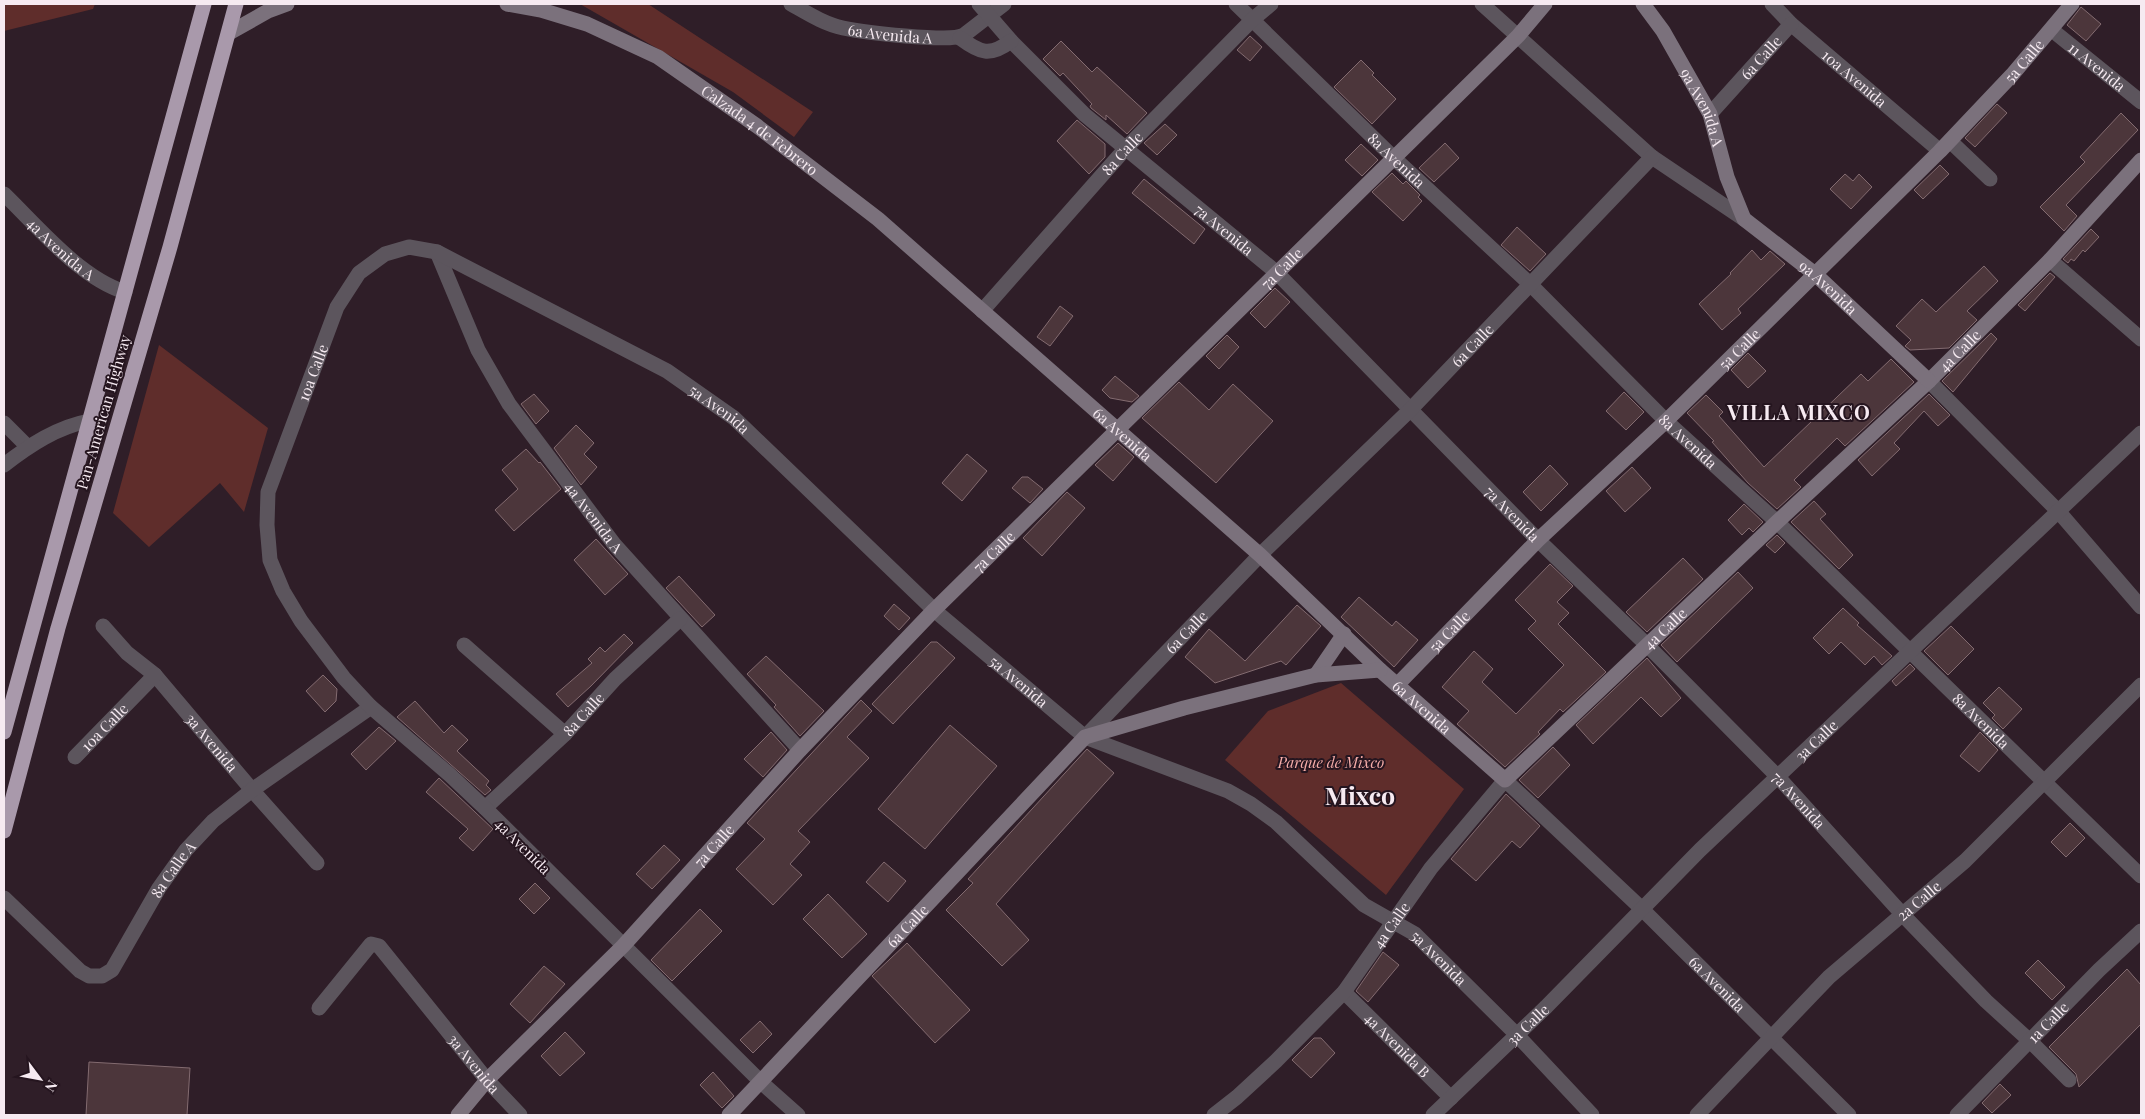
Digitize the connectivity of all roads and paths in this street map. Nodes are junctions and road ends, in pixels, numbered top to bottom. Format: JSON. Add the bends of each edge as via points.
{"nodes":[{"id":1,"x":204,"y":4,"type":"edge"},
{"id":2,"x":236,"y":4,"type":"edge"},
{"id":3,"x":287,"y":4,"type":"edge"},
{"id":4,"x":507,"y":4,"type":"edge"},
{"id":5,"x":791,"y":4,"type":"edge"},
{"id":6,"x":979,"y":4,"type":"edge"},
{"id":7,"x":1004,"y":4,"type":"edge"},
{"id":8,"x":1236,"y":4,"type":"edge"},
{"id":9,"x":1271,"y":4,"type":"edge"},
{"id":10,"x":1482,"y":4,"type":"edge"},
{"id":11,"x":1544,"y":4,"type":"edge"},
{"id":12,"x":1644,"y":4,"type":"edge"},
{"id":13,"x":1772,"y":4,"type":"edge"},
{"id":14,"x":2072,"y":4,"type":"edge"},
{"id":15,"x":989,"y":17,"type":"junction"},
{"id":16,"x":1252,"y":20,"type":"junction"},
{"id":17,"x":1791,"y":24,"type":"junction"},
{"id":18,"x":2052,"y":30,"type":"junction"},
{"id":19,"x":229,"y":34,"type":"junction"},
{"id":20,"x":1518,"y":36,"type":"junction"},
{"id":21,"x":960,"y":38,"type":"junction"},
{"id":22,"x":1011,"y":41,"type":"junction"},
{"id":23,"x":2141,"y":102,"type":"edge"},
{"id":24,"x":1710,"y":114,"type":"junction"},
{"id":25,"x":1945,"y":146,"type":"junction"},
{"id":26,"x":1126,"y":148,"type":"junction"},
{"id":27,"x":1652,"y":157,"type":"junction"},
{"id":28,"x":1394,"y":158,"type":"junction"},
{"id":29,"x":2141,"y":160,"type":"edge"},
{"id":30,"x":1990,"y":179,"type":"dead end"},
{"id":31,"x":4,"y":194,"type":"edge"},
{"id":32,"x":1744,"y":219,"type":"junction"},
{"id":33,"x":437,"y":252,"type":"junction"},
{"id":34,"x":2050,"y":260,"type":"junction"},
{"id":35,"x":1276,"y":272,"type":"junction"},
{"id":36,"x":1815,"y":274,"type":"junction"},
{"id":37,"x":1530,"y":284,"type":"junction"},
{"id":38,"x":125,"y":292,"type":"junction"},
{"id":39,"x":982,"y":312,"type":"junction"},
{"id":40,"x":2141,"y":339,"type":"edge"},
{"id":41,"x":1930,"y":381,"type":"junction"},
{"id":42,"x":1411,"y":410,"type":"junction"},
{"id":43,"x":89,"y":421,"type":"junction"},
{"id":44,"x":1666,"y":421,"type":"junction"},
{"id":45,"x":4,"y":423,"type":"edge"},
{"id":46,"x":1118,"y":430,"type":"junction"},
{"id":47,"x":2141,"y":433,"type":"edge"},
{"id":48,"x":28,"y":447,"type":"junction"},
{"id":49,"x":4,"y":465,"type":"edge"},
{"id":50,"x":2059,"y":512,"type":"junction"},
{"id":51,"x":1777,"y":522,"type":"junction"},
{"id":52,"x":1538,"y":540,"type":"junction"},
{"id":53,"x":1260,"y":555,"type":"junction"},
{"id":54,"x":270,"y":560,"type":"joint"},
{"id":55,"x":2141,"y":607,"type":"edge"},
{"id":56,"x":934,"y":610,"type":"junction"},
{"id":57,"x":680,"y":619,"type":"junction"},
{"id":58,"x":103,"y":626,"type":"dead end"},
{"id":59,"x":1344,"y":634,"type":"junction"},
{"id":60,"x":464,"y":645,"type":"dead end"},
{"id":61,"x":1648,"y":646,"type":"junction"},
{"id":62,"x":1909,"y":651,"type":"junction"},
{"id":63,"x":1380,"y":670,"type":"junction"},
{"id":64,"x":1316,"y":675,"type":"junction"},
{"id":65,"x":154,"y":676,"type":"junction"},
{"id":66,"x":1397,"y":685,"type":"junction"},
{"id":67,"x":2141,"y":686,"type":"edge"},
{"id":68,"x":371,"y":707,"type":"junction"},
{"id":69,"x":4,"y":732,"type":"edge"},
{"id":70,"x":564,"y":734,"type":"junction"},
{"id":71,"x":1085,"y":737,"type":"junction"},
{"id":72,"x":800,"y":750,"type":"junction"},
{"id":73,"x":74,"y":757,"type":"dead end"},
{"id":74,"x":1779,"y":778,"type":"junction"},
{"id":75,"x":1506,"y":780,"type":"junction"},
{"id":76,"x":2043,"y":781,"type":"junction"},
{"id":77,"x":252,"y":790,"type":"junction"},
{"id":78,"x":485,"y":808,"type":"junction"},
{"id":79,"x":4,"y":831,"type":"edge"},
{"id":80,"x":317,"y":863,"type":"dead end"},
{"id":81,"x":2141,"y":876,"type":"edge"},
{"id":82,"x":4,"y":898,"type":"edge"},
{"id":83,"x":1641,"y":908,"type":"junction"},
{"id":84,"x":1903,"y":915,"type":"junction"},
{"id":85,"x":1394,"y":921,"type":"junction"},
{"id":86,"x":2141,"y":931,"type":"edge"},
{"id":87,"x":623,"y":946,"type":"junction"},
{"id":88,"x":1344,"y":992,"type":"junction"},
{"id":89,"x":319,"y":1008,"type":"dead end"},
{"id":90,"x":1516,"y":1034,"type":"junction"},
{"id":91,"x":1772,"y":1038,"type":"junction"},
{"id":92,"x":2030,"y":1041,"type":"junction"},
{"id":93,"x":487,"y":1080,"type":"junction"},
{"id":94,"x":2069,"y":1080,"type":"dead end"},
{"id":95,"x":762,"y":1083,"type":"junction"},
{"id":96,"x":1451,"y":1098,"type":"junction"},
{"id":97,"x":458,"y":1115,"type":"edge"},
{"id":98,"x":520,"y":1115,"type":"edge"},
{"id":99,"x":730,"y":1115,"type":"edge"},
{"id":100,"x":798,"y":1115,"type":"edge"},
{"id":101,"x":1214,"y":1115,"type":"edge"},
{"id":102,"x":1433,"y":1115,"type":"edge"},
{"id":103,"x":1592,"y":1115,"type":"edge"},
{"id":104,"x":1697,"y":1115,"type":"edge"},
{"id":105,"x":1850,"y":1115,"type":"edge"},
{"id":106,"x":1957,"y":1115,"type":"edge"}],
"edges":[{"from":1,"to":38,"type":"highway","name":"Pan-American Highway"},
{"from":2,"to":19,"type":"highway","name":"Pan-American Highway"},
{"from":3,"to":19,"type":"street","via":[[268,11]]},
{"from":4,"to":39,"type":"street","name":"Calzada 4 de Febrero","via":[[587,24],[658,57],[758,126],[878,219]]},
{"from":5,"to":21,"type":"street","name":"6a Avenida A","via":[[842,28]]},
{"from":6,"to":15,"type":"street","name":"7a Avenida"},
{"from":7,"to":15,"type":"street"},
{"from":8,"to":16,"type":"street","name":"8a Avenida"},
{"from":9,"to":16,"type":"street","name":"8a Calle"},
{"from":10,"to":20,"type":"street","name":"9a Avenida"},
{"from":11,"to":20,"type":"street","name":"7a Calle"},
{"from":12,"to":24,"type":"street","name":"9a Avenida A","via":[[1663,30]]},
{"from":13,"to":17,"type":"street","name":"10a Avenida"},
{"from":14,"to":18,"type":"street","name":"5a Calle"},
{"from":15,"to":21,"type":"street"},
{"from":15,"to":22,"type":"street","name":"7a Avenida"},
{"from":16,"to":26,"type":"street","name":"8a Calle"},
{"from":16,"to":28,"type":"street","name":"8a Avenida"},
{"from":17,"to":24,"type":"street","name":"6a Calle"},
{"from":17,"to":25,"type":"street","name":"10a Avenida"},
{"from":18,"to":23,"type":"street","name":"11 Avenida"},
{"from":18,"to":25,"type":"street","name":"5a Calle"},
{"from":19,"to":79,"type":"highway","name":"Pan-American Highway","via":[[58,628]]},
{"from":20,"to":27,"type":"street","name":"9a Avenida"},
{"from":20,"to":28,"type":"street","name":"7a Calle"},
{"from":21,"to":22,"type":"street","via":[[974,47],[992,52]]},
{"from":22,"to":26,"type":"street","name":"7a Avenida","via":[[1070,100]]},
{"from":24,"to":32,"type":"street","name":"9a Avenida A","via":[[1727,177]]},
{"from":25,"to":30,"type":"street","name":"10a Avenida"},
{"from":25,"to":36,"type":"street","name":"5a Calle"},
{"from":26,"to":35,"type":"street","name":"7a Avenida"},
{"from":26,"to":39,"type":"street","name":"8a Calle"},
{"from":27,"to":32,"type":"street","name":"9a Avenida"},
{"from":27,"to":37,"type":"street","name":"6a Calle"},
{"from":28,"to":35,"type":"street","name":"7a Calle"},
{"from":28,"to":37,"type":"street","name":"8a Avenida"},
{"from":29,"to":34,"type":"street","name":"4a Calle"},
{"from":31,"to":38,"type":"street","name":"4a Avenida A","via":[[82,268],[112,288]]},
{"from":32,"to":36,"type":"street","name":"9a Avenida"},
{"from":33,"to":54,"type":"street","name":"10a Calle","via":[[409,247],[385,254],[359,273],[337,307],[268,492]]},
{"from":33,"to":56,"type":"street","name":"5a Avenida","via":[[667,371],[734,418]]},
{"from":33,"to":57,"type":"street","name":"4a Avenida A","via":[[478,350],[509,404],[614,544]]},
{"from":34,"to":40,"type":"street"},
{"from":34,"to":41,"type":"street","name":"4a Calle"},
{"from":35,"to":42,"type":"street","name":"7a Avenida"},
{"from":35,"to":46,"type":"street","name":"7a Calle"},
{"from":36,"to":41,"type":"street","name":"9a Avenida"},
{"from":36,"to":44,"type":"street","name":"5a Calle"},
{"from":37,"to":42,"type":"street","name":"6a Calle"},
{"from":37,"to":44,"type":"street","name":"8a Avenida"},
{"from":38,"to":43,"type":"highway","name":"Pan-American Highway"},
{"from":39,"to":46,"type":"street","name":"6a Avenida"},
{"from":41,"to":50,"type":"street","name":"9a Avenida"},
{"from":41,"to":51,"type":"street","name":"4a Calle"},
{"from":42,"to":52,"type":"street","name":"7a Avenida"},
{"from":42,"to":53,"type":"street","name":"6a Calle"},
{"from":43,"to":48,"type":"street","via":[[71,425]]},
{"from":43,"to":69,"type":"highway","name":"Pan-American Highway"},
{"from":44,"to":51,"type":"street","name":"8a Avenida"},
{"from":44,"to":52,"type":"street","name":"5a Calle"},
{"from":45,"to":48,"type":"street"},
{"from":46,"to":53,"type":"street","name":"6a Avenida"},
{"from":46,"to":56,"type":"street","name":"7a Calle"},
{"from":47,"to":50,"type":"street","name":"3a Calle"},
{"from":48,"to":49,"type":"street"},
{"from":50,"to":55,"type":"street","name":"9a Avenida"},
{"from":50,"to":62,"type":"street","name":"3a Calle"},
{"from":51,"to":61,"type":"street","name":"4a Calle"},
{"from":51,"to":62,"type":"street","name":"8a Avenida"},
{"from":52,"to":61,"type":"street","name":"7a Avenida"},
{"from":52,"to":66,"type":"street","name":"5a Calle"},
{"from":53,"to":59,"type":"street","name":"6a Avenida"},
{"from":53,"to":71,"type":"street","name":"6a Calle"},
{"from":54,"to":68,"type":"street","name":"4a Avenida","via":[[301,621],[344,678]]},
{"from":56,"to":71,"type":"street","name":"5a Avenida"},
{"from":56,"to":72,"type":"street","name":"7a Calle"},
{"from":57,"to":70,"type":"street","name":"8a Calle"},
{"from":57,"to":72,"type":"street","name":"4a Avenida A"},
{"from":58,"to":65,"type":"street","name":"3a Avenida"},
{"from":59,"to":63,"type":"street","name":"6a Avenida"},
{"from":59,"to":64,"type":"street"},
{"from":60,"to":70,"type":"street"},
{"from":61,"to":74,"type":"street","name":"7a Avenida"},
{"from":61,"to":75,"type":"street","name":"4a Calle"},
{"from":62,"to":74,"type":"street","name":"3a Calle"},
{"from":62,"to":76,"type":"street","name":"8a Avenida"},
{"from":63,"to":64,"type":"street"},
{"from":63,"to":66,"type":"street","name":"6a Avenida"},
{"from":64,"to":71,"type":"street"},
{"from":65,"to":73,"type":"street","name":"10a Calle"},
{"from":65,"to":77,"type":"street","name":"3a Avenida"},
{"from":66,"to":75,"type":"street","name":"6a Avenida"},
{"from":67,"to":76,"type":"street","name":"2a Calle"},
{"from":68,"to":77,"type":"street","name":"8a Calle A"},
{"from":68,"to":78,"type":"street","name":"4a Avenida"},
{"from":70,"to":78,"type":"street","name":"8a Calle"},
{"from":71,"to":85,"type":"street","name":"5a Avenida","via":[[1228,791],[1252,804],[1276,822],[1364,905]]},
{"from":71,"to":95,"type":"street","name":"6a Calle"},
{"from":72,"to":87,"type":"street","name":"7a Calle"},
{"from":74,"to":83,"type":"street","name":"3a Calle"},
{"from":74,"to":84,"type":"street","name":"7a Avenida"},
{"from":75,"to":83,"type":"street","name":"6a Avenida"},
{"from":75,"to":85,"type":"street","name":"4a Calle","via":[[1431,868]]},
{"from":76,"to":81,"type":"street","name":"8a Avenida"},
{"from":76,"to":84,"type":"street","name":"2a Calle","via":[[1965,860]]},
{"from":77,"to":80,"type":"street","name":"3a Avenida"},
{"from":77,"to":82,"type":"street","name":"8a Calle A","via":[[213,821],[186,850],[159,888],[118,962],[102,976],[88,976],[80,971]]},
{"from":78,"to":87,"type":"street","name":"4a Avenida"},
{"from":83,"to":90,"type":"street","name":"3a Calle"},
{"from":83,"to":91,"type":"street","name":"6a Avenida"},
{"from":84,"to":91,"type":"street","name":"2a Calle","via":[[1829,977]]},
{"from":84,"to":92,"type":"street","name":"7a Avenida","via":[[1986,1002]]},
{"from":85,"to":88,"type":"street","name":"4a Calle"},
{"from":85,"to":90,"type":"street","name":"5a Avenida","via":[[1415,934]]},
{"from":86,"to":92,"type":"street","name":"1a Calle"},
{"from":87,"to":93,"type":"street","name":"7a Calle"},
{"from":87,"to":95,"type":"street","name":"4a Avenida"},
{"from":88,"to":96,"type":"street","name":"4a Avenida B"},
{"from":88,"to":101,"type":"street","name":"4a Calle","via":[[1276,1061]]},
{"from":89,"to":93,"type":"street","name":"3a Avenida","via":[[371,944],[379,946]]},
{"from":90,"to":96,"type":"street","name":"3a Calle"},
{"from":90,"to":103,"type":"street","name":"5a Avenida"},
{"from":91,"to":104,"type":"street","name":"2a Calle"},
{"from":91,"to":105,"type":"street","name":"6a Avenida"},
{"from":92,"to":94,"type":"street","name":"7a Avenida"},
{"from":92,"to":106,"type":"street","name":"1a Calle"},
{"from":93,"to":97,"type":"street","name":"7a Calle"},
{"from":93,"to":98,"type":"street","name":"3a Avenida"},
{"from":95,"to":99,"type":"street","name":"6a Calle"},
{"from":95,"to":100,"type":"street","name":"4a Avenida"},
{"from":96,"to":102,"type":"street","name":"3a Calle"}]}
